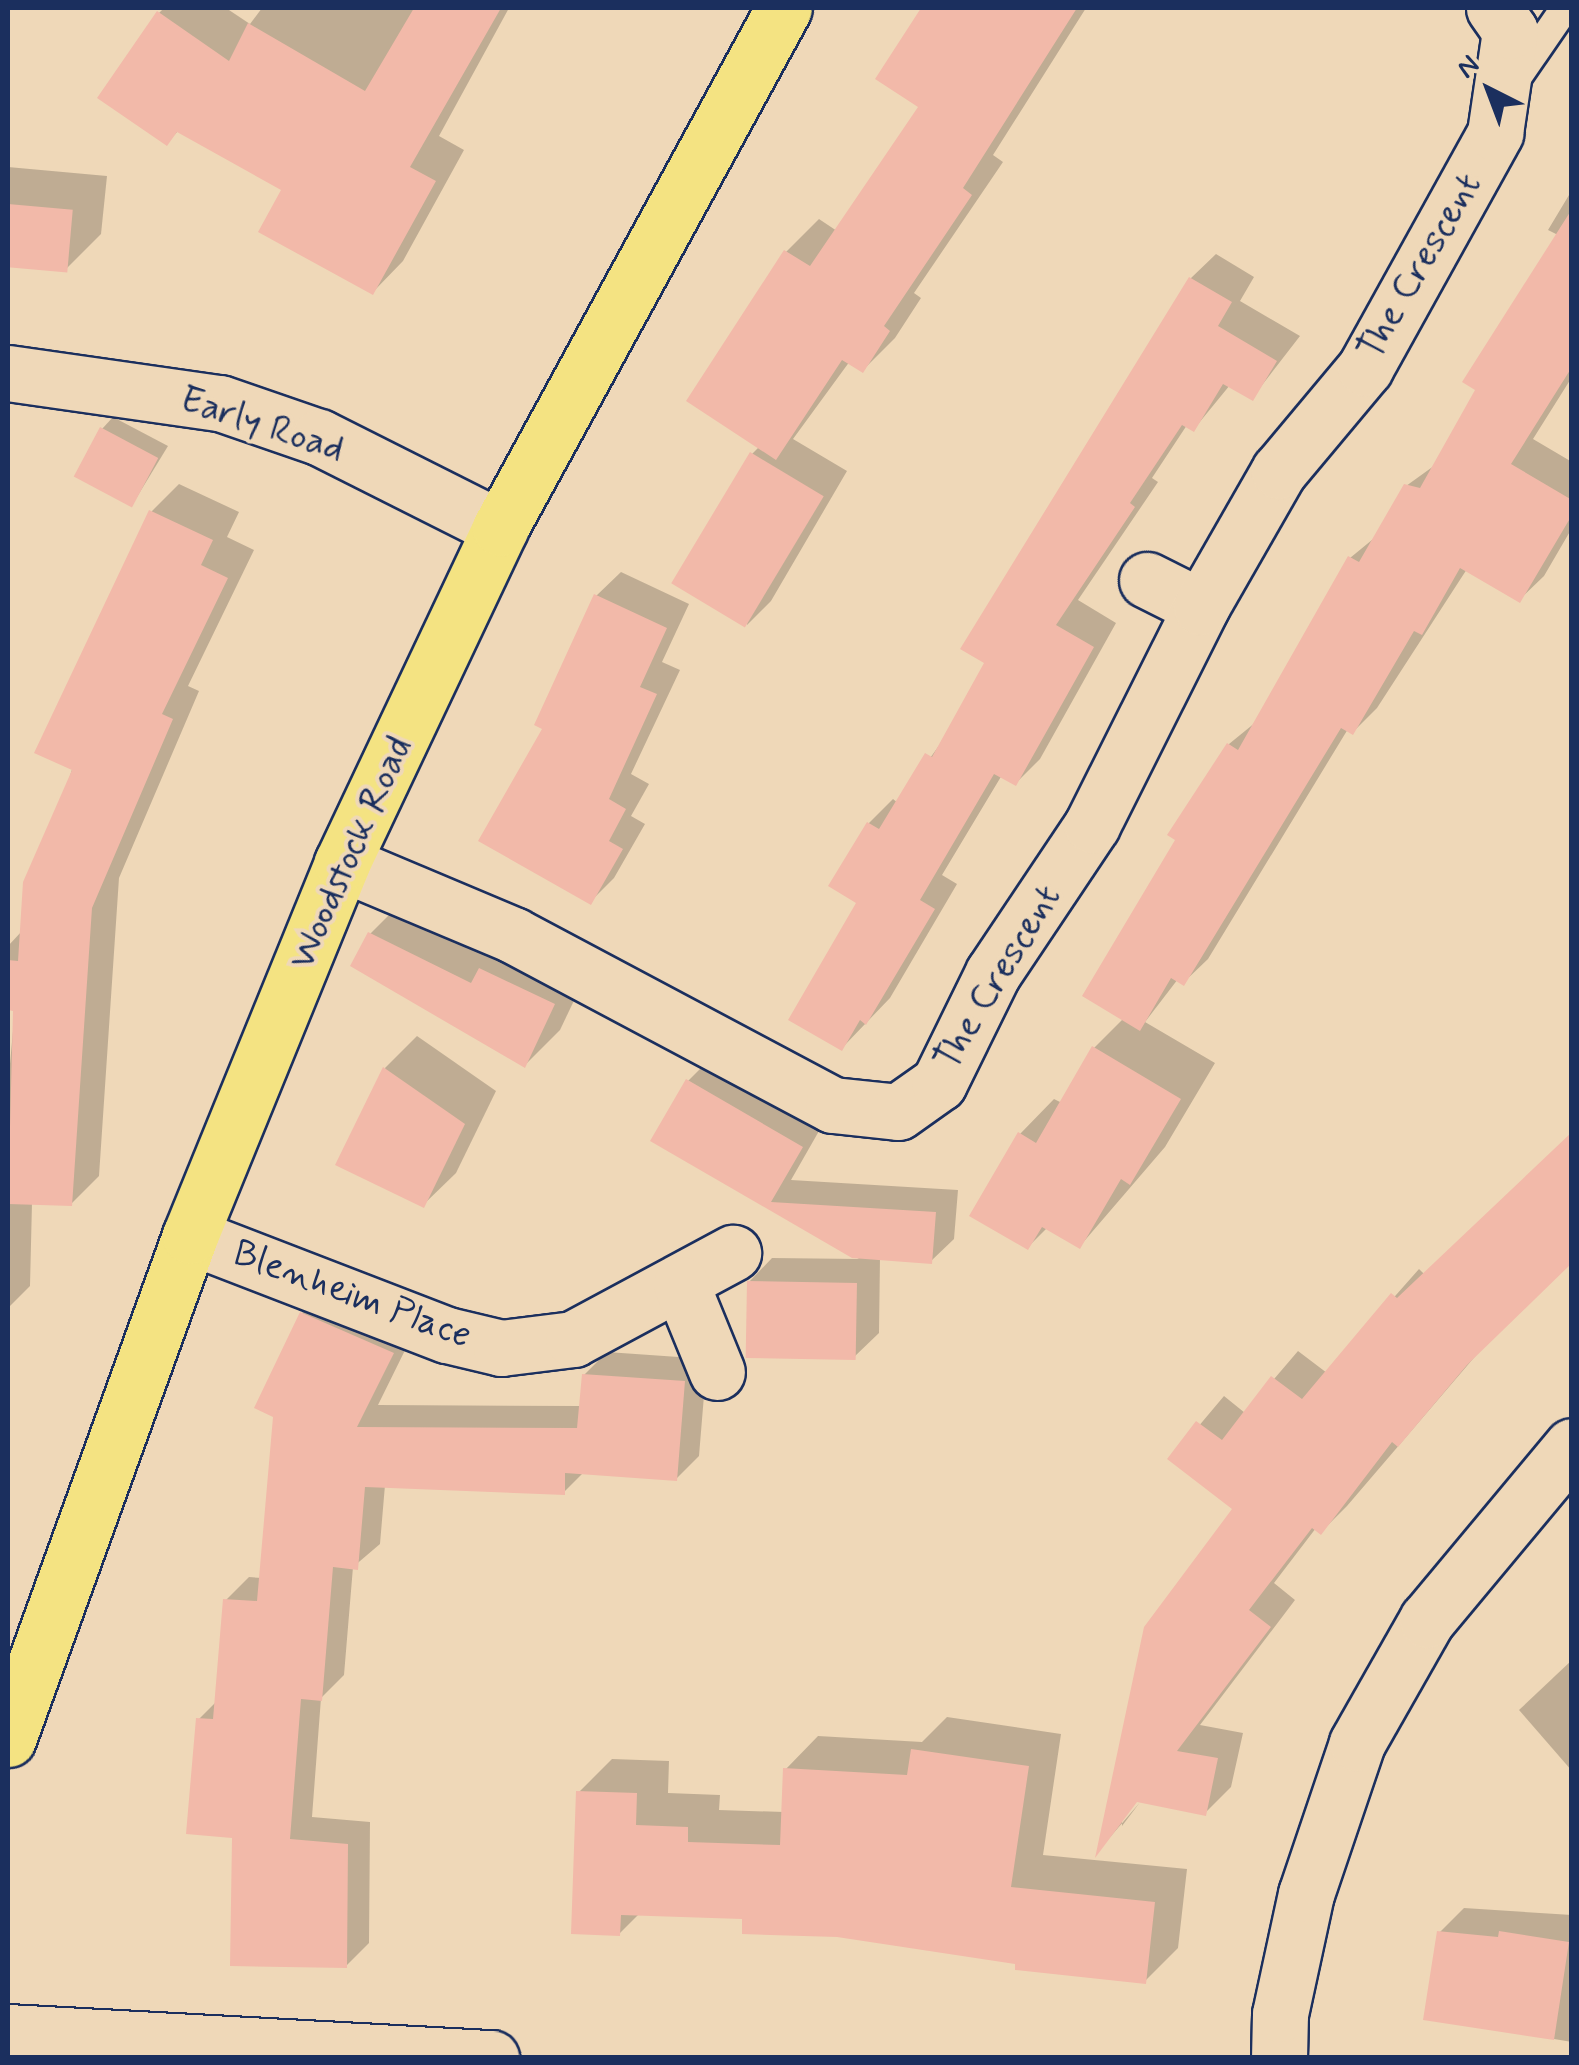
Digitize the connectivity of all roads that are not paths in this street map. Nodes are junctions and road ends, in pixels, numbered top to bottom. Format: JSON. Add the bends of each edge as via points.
{"nodes":[{"id":1,"x":784,"y":8,"type":"edge"},
{"id":2,"x":1494,"y":8,"type":"edge"},
{"id":3,"x":1565,"y":8,"type":"edge"},
{"id":4,"x":1502,"y":100,"type":"junction"},
{"id":5,"x":8,"y":373,"type":"edge"},
{"id":6,"x":500,"y":528,"type":"junction"},
{"id":7,"x":1147,"y":580,"type":"dead end"},
{"id":8,"x":1201,"y":608,"type":"junction"},
{"id":9,"x":342,"y":863,"type":"junction"},
{"id":10,"x":190,"y":1236,"type":"junction"},
{"id":11,"x":732,"y":1253,"type":"dead end"},
{"id":12,"x":681,"y":1284,"type":"junction"},
{"id":13,"x":717,"y":1372,"type":"dead end"},
{"id":14,"x":1572,"y":1446,"type":"edge"},
{"id":15,"x":8,"y":1739,"type":"edge"},
{"id":16,"x":8,"y":2032,"type":"edge"},
{"id":17,"x":491,"y":2058,"type":"edge"},
{"id":18,"x":1279,"y":2058,"type":"edge"}],
"edges":[{"from":1,"to":6,"type":"main road","name":"Woodstock Road"},
{"from":2,"to":4,"type":"street","name":"The Crescent","via":[[1510,31]]},
{"from":3,"to":4,"type":"lane"},
{"from":4,"to":8,"type":"street","name":"The Crescent","via":[[1496,133],[1365,368],[1278,472]]},
{"from":5,"to":6,"type":"street","name":"Early Road","via":[[220,402],[320,436]]},
{"from":6,"to":9,"type":"main road","name":"Woodstock Road"},
{"from":7,"to":8,"type":"street"},
{"from":8,"to":9,"type":"street","name":"The Crescent","via":[[1092,825],[993,973],[938,1082],[898,1112],[833,1105],[514,935]]},
{"from":9,"to":10,"type":"main road","name":"Woodstock Road"},
{"from":10,"to":12,"type":"street","name":"Blenheim Place","via":[[446,1335],[501,1348],[572,1339]]},
{"from":10,"to":15,"type":"main road","name":"Woodstock Road"},
{"from":11,"to":12,"type":"street","name":"Blenheim Place"},
{"from":12,"to":13,"type":"street"},
{"from":14,"to":18,"type":"street","via":[[1427,1620],[1358,1743],[1306,1894],[1280,2014]]},
{"from":16,"to":17,"type":"street"}]}
